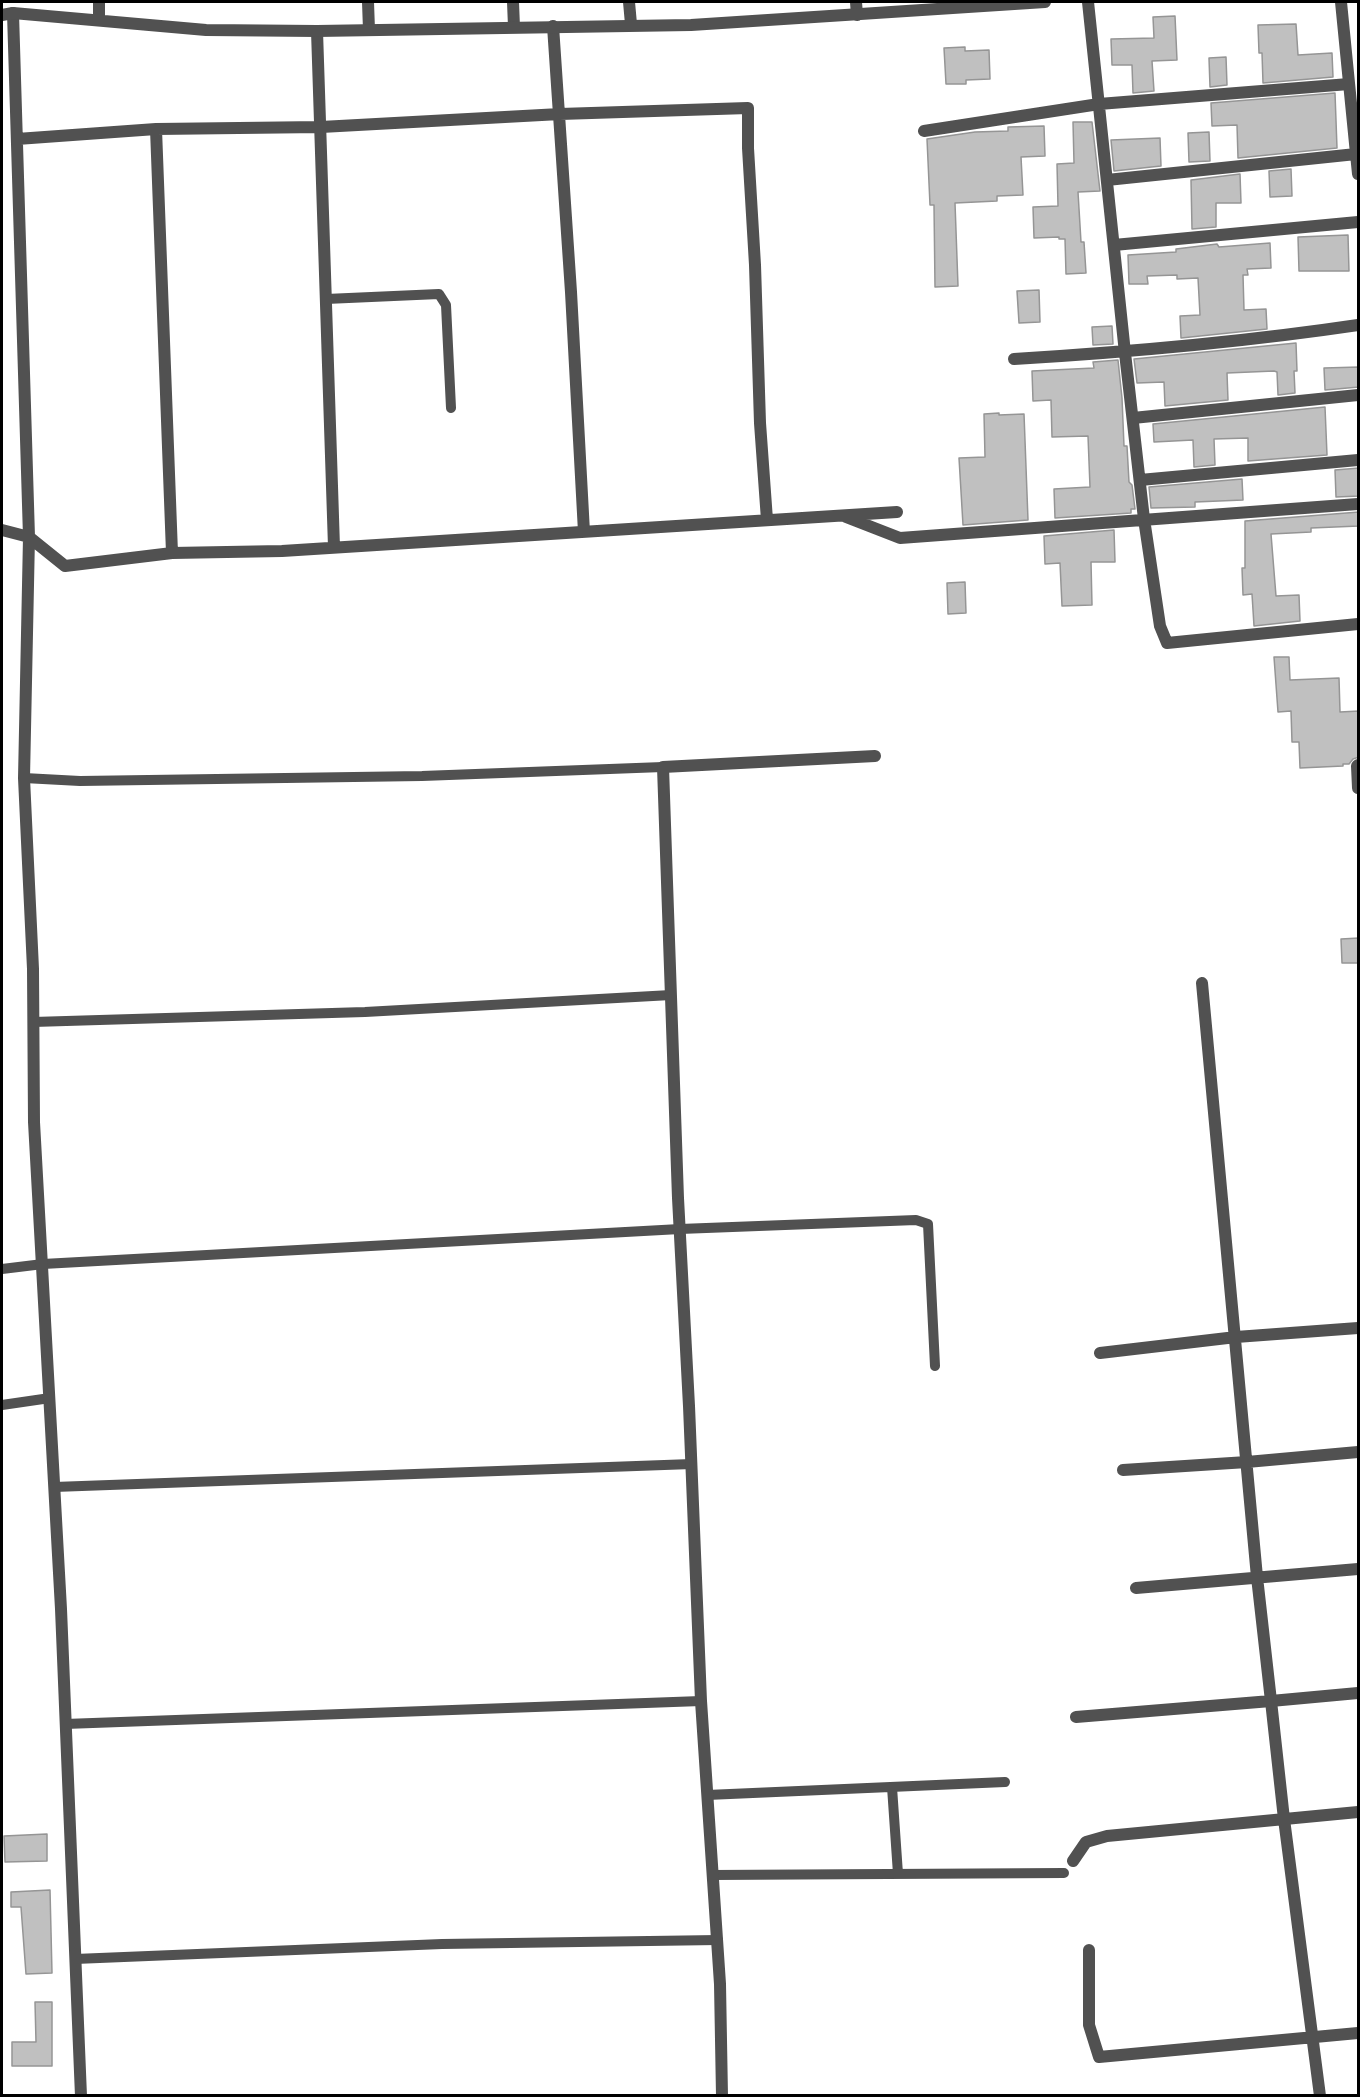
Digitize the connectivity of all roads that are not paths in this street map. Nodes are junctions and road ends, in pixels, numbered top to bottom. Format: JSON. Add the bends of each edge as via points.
{"nodes":[{"id":1,"x":99,"y":2,"type":"edge"},
{"id":2,"x":368,"y":2,"type":"edge"},
{"id":3,"x":513,"y":2,"type":"edge"},
{"id":4,"x":629,"y":2,"type":"edge"},
{"id":5,"x":856,"y":2,"type":"edge"},
{"id":6,"x":1045,"y":2,"type":"edge"},
{"id":7,"x":1088,"y":2,"type":"edge"},
{"id":8,"x":1341,"y":2,"type":"edge"},
{"id":9,"x":5,"y":11,"type":"edge"},
{"id":10,"x":857,"y":15,"type":"junction"},
{"id":11,"x":99,"y":20,"type":"junction"},
{"id":12,"x":631,"y":24,"type":"junction"},
{"id":13,"x":553,"y":26,"type":"junction"},
{"id":14,"x":514,"y":27,"type":"junction"},
{"id":15,"x":369,"y":30,"type":"junction"},
{"id":16,"x":317,"y":31,"type":"junction"},
{"id":17,"x":1349,"y":84,"type":"junction"},
{"id":18,"x":1099,"y":104,"type":"junction"},
{"id":19,"x":560,"y":114,"type":"junction"},
{"id":20,"x":321,"y":127,"type":"junction"},
{"id":21,"x":156,"y":129,"type":"junction"},
{"id":22,"x":924,"y":131,"type":"dead end"},
{"id":23,"x":17,"y":139,"type":"junction"},
{"id":24,"x":1356,"y":154,"type":"junction"},
{"id":25,"x":1359,"y":174,"type":"edge"},
{"id":26,"x":1107,"y":180,"type":"junction"},
{"id":27,"x":1359,"y":222,"type":"edge"},
{"id":28,"x":1114,"y":245,"type":"junction"},
{"id":29,"x":326,"y":299,"type":"junction"},
{"id":30,"x":1359,"y":325,"type":"edge"},
{"id":31,"x":1125,"y":352,"type":"junction"},
{"id":32,"x":1014,"y":359,"type":"dead end"},
{"id":33,"x":1359,"y":395,"type":"edge"},
{"id":34,"x":451,"y":408,"type":"dead end"},
{"id":35,"x":1133,"y":418,"type":"junction"},
{"id":36,"x":1359,"y":460,"type":"edge"},
{"id":37,"x":1140,"y":480,"type":"junction"},
{"id":38,"x":1359,"y":504,"type":"edge"},
{"id":39,"x":897,"y":512,"type":"dead end"},
{"id":40,"x":842,"y":516,"type":"junction"},
{"id":41,"x":1144,"y":519,"type":"junction"},
{"id":42,"x":767,"y":520,"type":"junction"},
{"id":43,"x":2,"y":530,"type":"edge"},
{"id":44,"x":584,"y":532,"type":"junction"},
{"id":45,"x":29,"y":537,"type":"junction"},
{"id":46,"x":334,"y":547,"type":"junction"},
{"id":47,"x":172,"y":553,"type":"junction"},
{"id":48,"x":1359,"y":624,"type":"edge"},
{"id":49,"x":875,"y":756,"type":"dead end"},
{"id":50,"x":1359,"y":765,"type":"edge"},
{"id":51,"x":663,"y":767,"type":"junction"},
{"id":52,"x":24,"y":778,"type":"junction"},
{"id":53,"x":1359,"y":788,"type":"edge"},
{"id":54,"x":1202,"y":983,"type":"dead end"},
{"id":55,"x":671,"y":995,"type":"junction"},
{"id":56,"x":33,"y":1022,"type":"junction"},
{"id":57,"x":680,"y":1229,"type":"junction"},
{"id":58,"x":43,"y":1264,"type":"junction"},
{"id":59,"x":2,"y":1269,"type":"edge"},
{"id":60,"x":1359,"y":1328,"type":"edge"},
{"id":61,"x":1236,"y":1337,"type":"junction"},
{"id":62,"x":1100,"y":1353,"type":"dead end"},
{"id":63,"x":935,"y":1366,"type":"dead end"},
{"id":64,"x":50,"y":1398,"type":"junction"},
{"id":65,"x":2,"y":1405,"type":"edge"},
{"id":66,"x":1359,"y":1452,"type":"edge"},
{"id":67,"x":1247,"y":1462,"type":"junction"},
{"id":68,"x":692,"y":1464,"type":"junction"},
{"id":69,"x":1123,"y":1470,"type":"dead end"},
{"id":70,"x":54,"y":1487,"type":"junction"},
{"id":71,"x":1359,"y":1569,"type":"edge"},
{"id":72,"x":1257,"y":1577,"type":"junction"},
{"id":73,"x":1136,"y":1588,"type":"dead end"},
{"id":74,"x":1359,"y":1693,"type":"edge"},
{"id":75,"x":701,"y":1701,"type":"junction"},
{"id":76,"x":1271,"y":1701,"type":"junction"},
{"id":77,"x":1076,"y":1717,"type":"dead end"},
{"id":78,"x":65,"y":1724,"type":"junction"},
{"id":79,"x":1005,"y":1782,"type":"dead end"},
{"id":80,"x":892,"y":1787,"type":"junction"},
{"id":81,"x":706,"y":1795,"type":"junction"},
{"id":82,"x":1359,"y":1812,"type":"edge"},
{"id":83,"x":1284,"y":1820,"type":"junction"},
{"id":84,"x":1073,"y":1861,"type":"dead end"},
{"id":85,"x":1064,"y":1873,"type":"dead end"},
{"id":86,"x":898,"y":1874,"type":"junction"},
{"id":87,"x":712,"y":1875,"type":"junction"},
{"id":88,"x":718,"y":1940,"type":"junction"},
{"id":89,"x":1089,"y":1950,"type":"dead end"},
{"id":90,"x":75,"y":1959,"type":"junction"},
{"id":91,"x":1359,"y":2033,"type":"edge"},
{"id":92,"x":1312,"y":2038,"type":"junction"},
{"id":93,"x":81,"y":2096,"type":"edge"},
{"id":94,"x":722,"y":2096,"type":"edge"},
{"id":95,"x":1320,"y":2096,"type":"edge"}],
"edges":[{"from":1,"to":11,"type":"street"},
{"from":2,"to":15,"type":"street"},
{"from":3,"to":14,"type":"street"},
{"from":4,"to":12,"type":"street"},
{"from":5,"to":10,"type":"street"},
{"from":6,"to":10,"type":"street"},
{"from":7,"to":18,"type":"street"},
{"from":8,"to":17,"type":"street"},
{"from":9,"to":11,"type":"street"},
{"from":9,"to":23,"type":"street"},
{"from":10,"to":12,"type":"street","via":[[691,25]]},
{"from":11,"to":16,"type":"street","via":[[206,30]]},
{"from":12,"to":13,"type":"street"},
{"from":13,"to":14,"type":"street"},
{"from":13,"to":19,"type":"street"},
{"from":14,"to":15,"type":"street"},
{"from":15,"to":16,"type":"street"},
{"from":16,"to":20,"type":"street"},
{"from":17,"to":18,"type":"street"},
{"from":17,"to":24,"type":"street"},
{"from":18,"to":22,"type":"street"},
{"from":18,"to":26,"type":"street"},
{"from":19,"to":20,"type":"street"},
{"from":19,"to":42,"type":"street","via":[[748,108]]},
{"from":19,"to":44,"type":"street"},
{"from":20,"to":21,"type":"street"},
{"from":20,"to":29,"type":"street"},
{"from":21,"to":23,"type":"street"},
{"from":21,"to":47,"type":"street"},
{"from":23,"to":45,"type":"street"},
{"from":24,"to":25,"type":"street"},
{"from":24,"to":26,"type":"street"},
{"from":26,"to":28,"type":"street"},
{"from":27,"to":28,"type":"street"},
{"from":28,"to":31,"type":"street"},
{"from":29,"to":34,"type":"lane","via":[[439,294],[446,305]]},
{"from":29,"to":46,"type":"street"},
{"from":30,"to":31,"type":"street"},
{"from":31,"to":32,"type":"street"},
{"from":31,"to":35,"type":"street"},
{"from":33,"to":35,"type":"street"},
{"from":35,"to":37,"type":"street"},
{"from":36,"to":37,"type":"street"},
{"from":37,"to":41,"type":"street"},
{"from":38,"to":41,"type":"street"},
{"from":39,"to":40,"type":"street"},
{"from":40,"to":41,"type":"street","via":[[900,538]]},
{"from":40,"to":42,"type":"street"},
{"from":41,"to":48,"type":"street","via":[[1160,626],[1167,643]]},
{"from":42,"to":44,"type":"street"},
{"from":43,"to":45,"type":"street"},
{"from":44,"to":46,"type":"street"},
{"from":45,"to":47,"type":"street","via":[[65,566]]},
{"from":45,"to":52,"type":"street"},
{"from":46,"to":47,"type":"street"},
{"from":49,"to":51,"type":"street"},
{"from":50,"to":53,"type":"street"},
{"from":51,"to":52,"type":"lane","via":[[410,777],[80,782]]},
{"from":51,"to":55,"type":"street"},
{"from":52,"to":56,"type":"street"},
{"from":54,"to":61,"type":"street"},
{"from":55,"to":56,"type":"lane","via":[[365,1012]]},
{"from":55,"to":57,"type":"street"},
{"from":56,"to":58,"type":"street","via":[[34,1122]]},
{"from":57,"to":58,"type":"lane"},
{"from":57,"to":63,"type":"lane","via":[[916,1220],[928,1224]]},
{"from":57,"to":68,"type":"street"},
{"from":58,"to":59,"type":"lane"},
{"from":58,"to":64,"type":"street"},
{"from":60,"to":61,"type":"street"},
{"from":61,"to":62,"type":"street"},
{"from":61,"to":67,"type":"street"},
{"from":64,"to":65,"type":"lane"},
{"from":64,"to":70,"type":"street"},
{"from":66,"to":67,"type":"street"},
{"from":67,"to":69,"type":"street"},
{"from":67,"to":72,"type":"street"},
{"from":68,"to":70,"type":"lane"},
{"from":68,"to":75,"type":"street"},
{"from":70,"to":78,"type":"street"},
{"from":71,"to":72,"type":"street"},
{"from":72,"to":73,"type":"street"},
{"from":72,"to":76,"type":"street"},
{"from":74,"to":76,"type":"street"},
{"from":75,"to":78,"type":"lane"},
{"from":75,"to":81,"type":"street"},
{"from":76,"to":77,"type":"street"},
{"from":76,"to":83,"type":"street"},
{"from":78,"to":90,"type":"street"},
{"from":79,"to":80,"type":"lane"},
{"from":80,"to":81,"type":"lane"},
{"from":80,"to":86,"type":"lane"},
{"from":81,"to":87,"type":"street"},
{"from":82,"to":83,"type":"street"},
{"from":83,"to":84,"type":"street","via":[[1107,1836],[1086,1842]]},
{"from":83,"to":92,"type":"street"},
{"from":85,"to":86,"type":"lane"},
{"from":86,"to":87,"type":"lane"},
{"from":87,"to":88,"type":"street"},
{"from":88,"to":90,"type":"lane","via":[[442,1944]]},
{"from":88,"to":94,"type":"street"},
{"from":89,"to":92,"type":"street","via":[[1089,2025],[1099,2057]]},
{"from":90,"to":93,"type":"street"},
{"from":91,"to":92,"type":"street"},
{"from":92,"to":95,"type":"street"}]}
